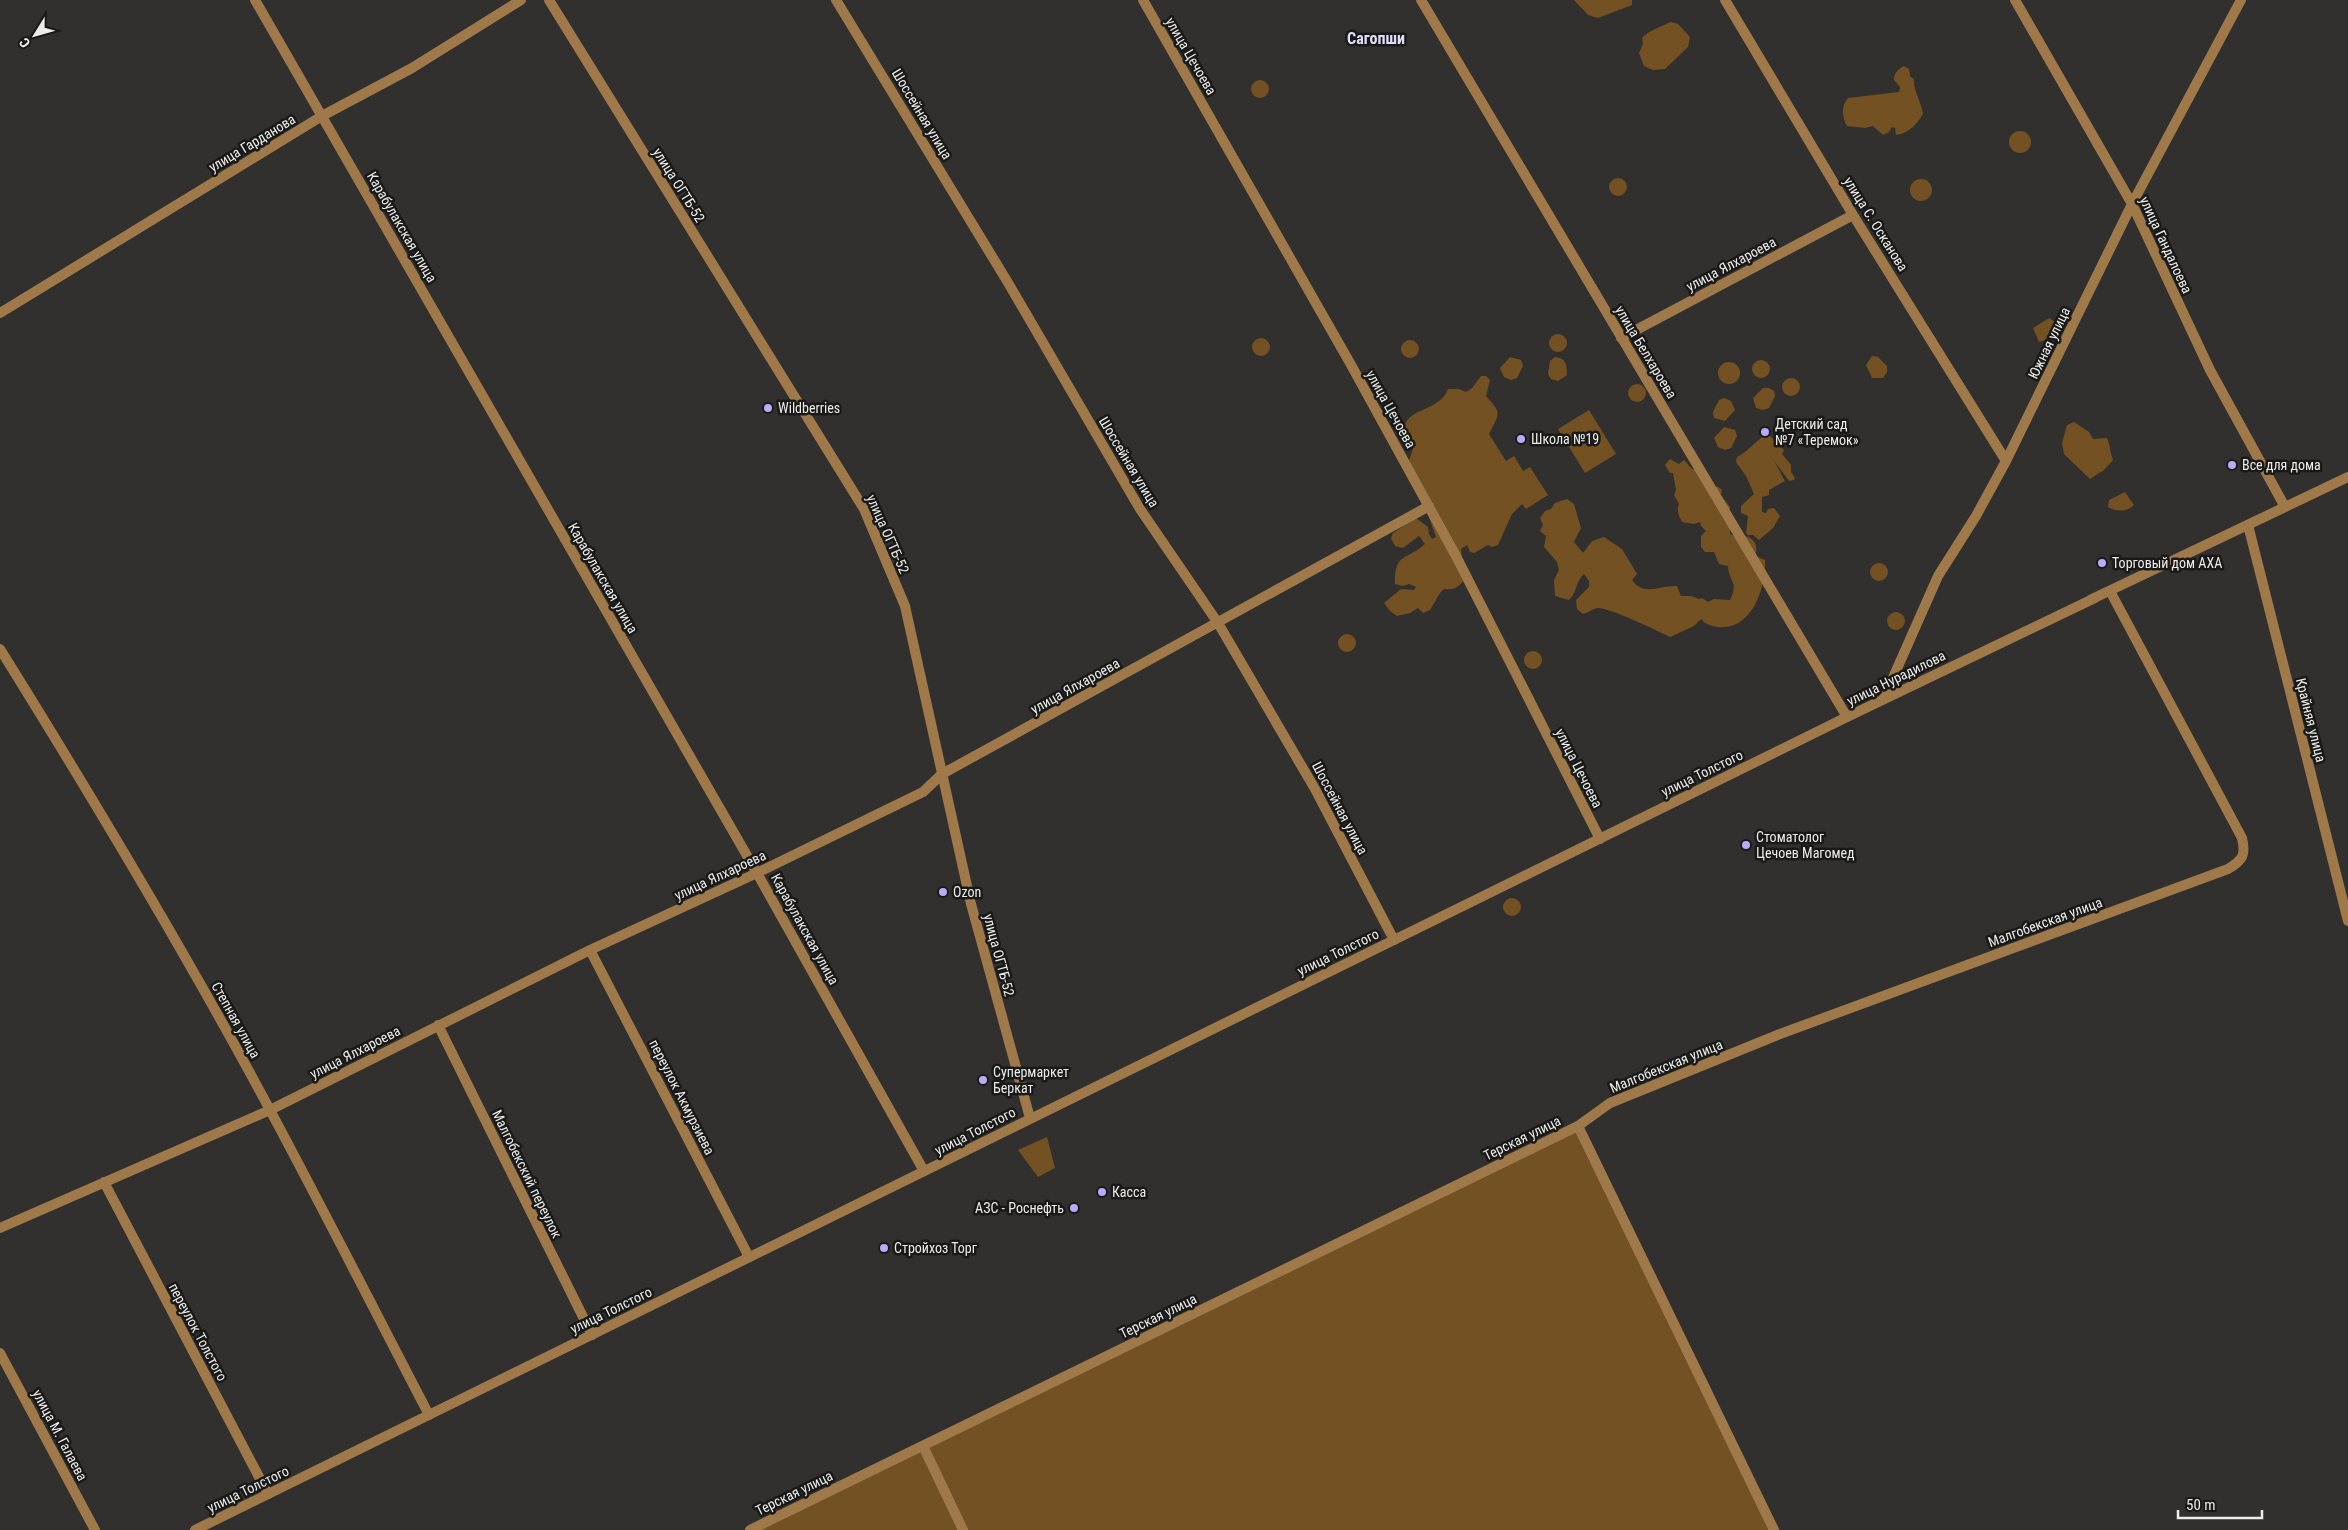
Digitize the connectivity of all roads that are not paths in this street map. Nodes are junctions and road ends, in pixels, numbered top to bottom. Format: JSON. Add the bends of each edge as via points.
{"nodes":[{"id":1,"x":255,"y":0,"type":"edge"},
{"id":2,"x":521,"y":0,"type":"edge"},
{"id":3,"x":549,"y":0,"type":"edge"},
{"id":4,"x":836,"y":0,"type":"edge"},
{"id":5,"x":1143,"y":0,"type":"edge"},
{"id":6,"x":1421,"y":0,"type":"edge"},
{"id":7,"x":1725,"y":0,"type":"edge"},
{"id":8,"x":2014,"y":0,"type":"edge"},
{"id":9,"x":2241,"y":0,"type":"edge"},
{"id":10,"x":322,"y":116,"type":"junction"},
{"id":11,"x":2132,"y":204,"type":"junction"},
{"id":12,"x":1853,"y":215,"type":"junction"},
{"id":13,"x":0,"y":313,"type":"edge"},
{"id":14,"x":1621,"y":338,"type":"junction"},
{"id":15,"x":2006,"y":461,"type":"junction"},
{"id":16,"x":2348,"y":476,"type":"edge"},
{"id":17,"x":1429,"y":506,"type":"junction"},
{"id":18,"x":2285,"y":507,"type":"junction"},
{"id":19,"x":2248,"y":525,"type":"junction"},
{"id":20,"x":2110,"y":591,"type":"junction"},
{"id":21,"x":2086,"y":602,"type":"junction"},
{"id":22,"x":1218,"y":623,"type":"junction"},
{"id":23,"x":0,"y":649,"type":"edge"},
{"id":24,"x":1884,"y":698,"type":"junction"},
{"id":25,"x":1847,"y":717,"type":"junction"},
{"id":26,"x":942,"y":774,"type":"junction"},
{"id":27,"x":1600,"y":839,"type":"junction"},
{"id":28,"x":757,"y":873,"type":"junction"},
{"id":29,"x":2348,"y":921,"type":"edge"},
{"id":30,"x":1394,"y":940,"type":"junction"},
{"id":31,"x":590,"y":950,"type":"junction"},
{"id":32,"x":438,"y":1025,"type":"junction"},
{"id":33,"x":270,"y":1110,"type":"junction"},
{"id":34,"x":1030,"y":1118,"type":"junction"},
{"id":35,"x":1578,"y":1126,"type":"junction"},
{"id":36,"x":924,"y":1171,"type":"junction"},
{"id":37,"x":104,"y":1182,"type":"junction"},
{"id":38,"x":0,"y":1228,"type":"edge"},
{"id":39,"x":749,"y":1257,"type":"junction"},
{"id":40,"x":592,"y":1335,"type":"junction"},
{"id":41,"x":0,"y":1353,"type":"edge"},
{"id":42,"x":429,"y":1415,"type":"junction"},
{"id":43,"x":922,"y":1446,"type":"junction"},
{"id":44,"x":268,"y":1494,"type":"junction"},
{"id":45,"x":95,"y":1530,"type":"edge"},
{"id":46,"x":195,"y":1530,"type":"edge"},
{"id":47,"x":750,"y":1530,"type":"edge"},
{"id":48,"x":963,"y":1530,"type":"edge"},
{"id":49,"x":1774,"y":1530,"type":"edge"}],
"edges":[{"from":1,"to":10,"type":"street","name":"Карабулакская улица"},
{"from":2,"to":10,"type":"street","name":"улица Гарданова","via":[[412,68]]},
{"from":3,"to":26,"type":"street","name":"улица ОГТБ-52","via":[[864,509],[905,606]]},
{"from":4,"to":22,"type":"street","name":"Шоссейная улица","via":[[1007,281],[1140,509]]},
{"from":5,"to":17,"type":"street","name":"улица Цечоева"},
{"from":6,"to":14,"type":"street","name":"улица Белхароева"},
{"from":7,"to":12,"type":"street","name":"улица С. Осканова"},
{"from":8,"to":11,"type":"street","name":"улица Гандалоева"},
{"from":9,"to":11,"type":"street","name":"Южная улица"},
{"from":10,"to":13,"type":"street","name":"улица Гарданова"},
{"from":10,"to":28,"type":"street","name":"Карабулакская улица"},
{"from":11,"to":15,"type":"street","name":"Южная улица"},
{"from":11,"to":18,"type":"street","name":"улица Гандалоева","via":[[2210,370]]},
{"from":12,"to":14,"type":"street","name":"улица Ялхароева"},
{"from":12,"to":15,"type":"street","name":"улица С. Осканова"},
{"from":14,"to":25,"type":"street","name":"улица Белхароева"},
{"from":15,"to":24,"type":"street","name":"Южная улица","via":[[1938,576]]},
{"from":16,"to":18,"type":"street","name":"улица Нурадилова"},
{"from":17,"to":22,"type":"street","name":"улица Ялхароева"},
{"from":17,"to":27,"type":"street","name":"улица Цечоева"},
{"from":18,"to":19,"type":"street","name":"улица Нурадилова"},
{"from":19,"to":20,"type":"street","name":"улица Нурадилова"},
{"from":19,"to":29,"type":"street","name":"Крайняя улица"},
{"from":20,"to":21,"type":"street","name":"улица Нурадилова"},
{"from":20,"to":35,"type":"street","name":"Малгобекская улица","via":[[2242,838],[2245,852],[2241,861],[2228,869],[1780,1034],[1610,1103]]},
{"from":21,"to":24,"type":"street","name":"улица Нурадилова"},
{"from":21,"to":25,"type":"street","name":"улица Нурадилова"},
{"from":22,"to":26,"type":"street","name":"улица Ялхароева"},
{"from":22,"to":30,"type":"street","name":"Шоссейная улица","via":[[1315,789]]},
{"from":23,"to":33,"type":"street","name":"Степная улица","via":[[97,805]]},
{"from":24,"to":25,"type":"street","name":"улица Нурадилова"},
{"from":25,"to":27,"type":"street","name":"улица Толстого"},
{"from":26,"to":28,"type":"street","name":"улица Ялхароева","via":[[924,792]]},
{"from":26,"to":34,"type":"street","name":"улица ОГТБ-52","via":[[971,904]]},
{"from":27,"to":30,"type":"street","name":"улица Толстого"},
{"from":28,"to":31,"type":"street","name":"улица Ялхароева"},
{"from":28,"to":36,"type":"street","name":"Карабулакская улица"},
{"from":30,"to":34,"type":"street","name":"улица Толстого"},
{"from":31,"to":32,"type":"street","name":"улица Ялхароева"},
{"from":31,"to":39,"type":"street","name":"переулок Акмурзиева"},
{"from":32,"to":33,"type":"street","name":"улица Ялхароева"},
{"from":32,"to":40,"type":"street","name":"Малгобекский переулок"},
{"from":33,"to":37,"type":"street","name":"улица Ялхароева"},
{"from":33,"to":42,"type":"street","name":"Степная улица"},
{"from":34,"to":36,"type":"street","name":"улица Толстого"},
{"from":35,"to":43,"type":"street","name":"Терская улица"},
{"from":35,"to":49,"type":"street"},
{"from":36,"to":39,"type":"street","name":"улица Толстого"},
{"from":37,"to":38,"type":"street","name":"улица Ялхароева"},
{"from":37,"to":44,"type":"street","name":"переулок Толстого"},
{"from":39,"to":40,"type":"street","name":"улица Толстого"},
{"from":40,"to":42,"type":"street","name":"улица Толстого"},
{"from":41,"to":45,"type":"street","name":"улица М. Галаева"},
{"from":42,"to":44,"type":"street","name":"улица Толстого"},
{"from":43,"to":47,"type":"street","name":"Терская улица"},
{"from":43,"to":48,"type":"street"},
{"from":44,"to":46,"type":"street","name":"улица Толстого"}]}
